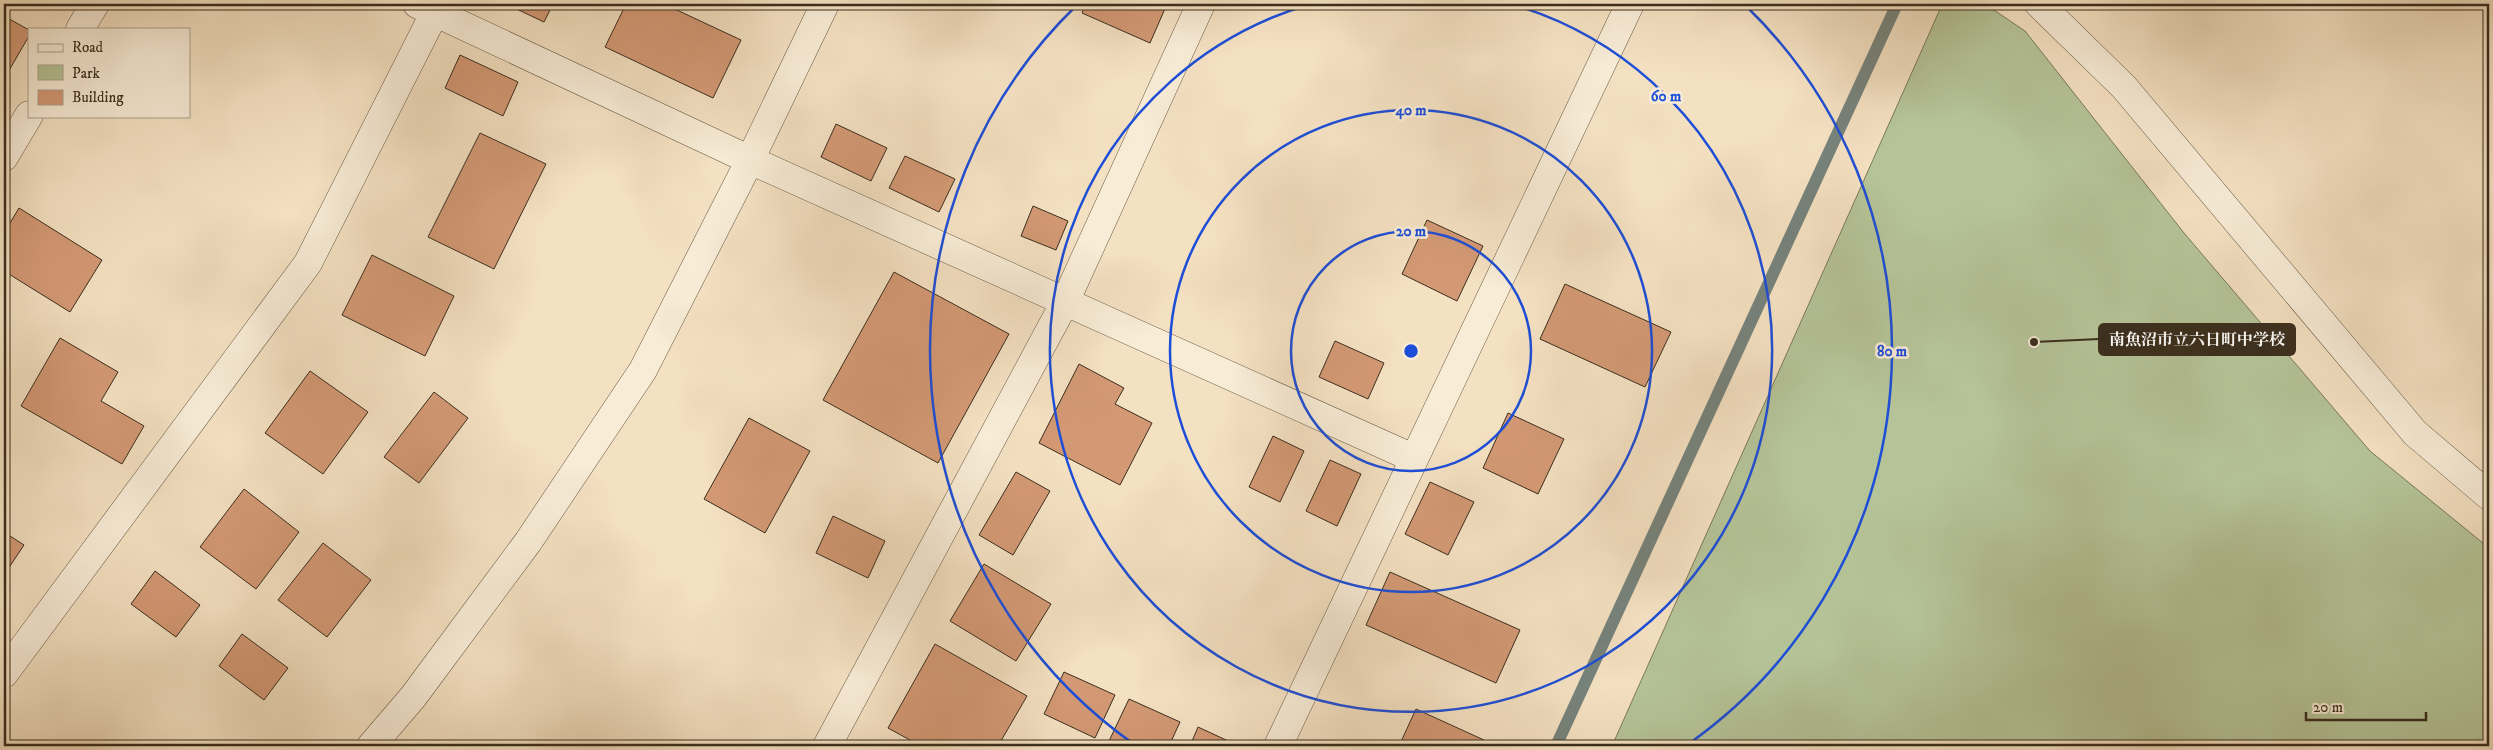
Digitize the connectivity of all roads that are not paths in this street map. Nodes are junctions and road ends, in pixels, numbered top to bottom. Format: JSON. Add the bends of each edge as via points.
{"nodes":[{"id":1,"x":95,"y":4,"type":"edge"},
{"id":2,"x":825,"y":4,"type":"edge"},
{"id":3,"x":1201,"y":4,"type":"edge"},
{"id":4,"x":1630,"y":4,"type":"edge"},
{"id":5,"x":2039,"y":4,"type":"edge"},
{"id":6,"x":430,"y":7,"type":"edge"},
{"id":7,"x":81,"y":28,"type":"edge"},
{"id":8,"x":28,"y":117,"type":"edge"},
{"id":9,"x":4,"y":157,"type":"edge"},
{"id":10,"x":750,"y":160,"type":"junction"},
{"id":11,"x":1065,"y":302,"type":"junction"},
{"id":12,"x":1413,"y":458,"type":"junction"},
{"id":13,"x":2489,"y":496,"type":"edge"},
{"id":14,"x":4,"y":674,"type":"edge"},
{"id":15,"x":371,"y":746,"type":"edge"},
{"id":16,"x":827,"y":746,"type":"edge"},
{"id":17,"x":1278,"y":746,"type":"edge"}],
"edges":[{"from":1,"to":7,"type":"street"},
{"from":2,"to":10,"type":"street"},
{"from":3,"to":11,"type":"street"},
{"from":4,"to":12,"type":"street"},
{"from":5,"to":13,"type":"street","via":[[2124,87],[2415,433]]},
{"from":6,"to":10,"type":"street"},
{"from":6,"to":14,"type":"street","via":[[308,263]]},
{"from":8,"to":9,"type":"street"},
{"from":10,"to":11,"type":"street"},
{"from":10,"to":15,"type":"street","via":[[643,370],[528,542],[414,696]]},
{"from":11,"to":12,"type":"street"},
{"from":11,"to":16,"type":"street"},
{"from":12,"to":17,"type":"street"}]}
